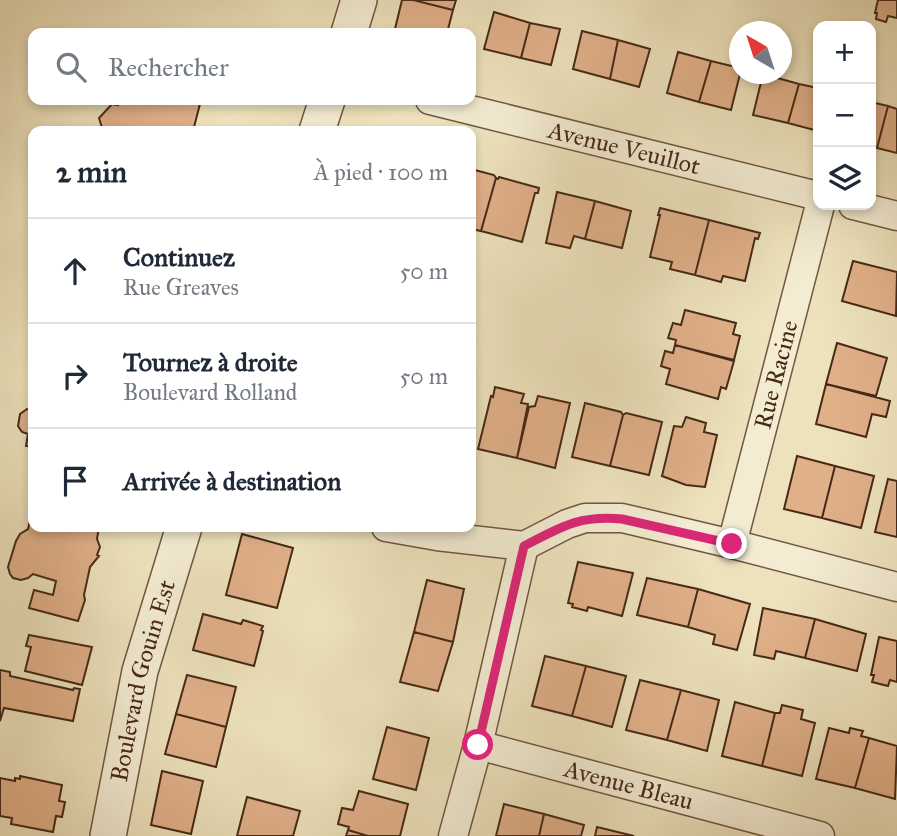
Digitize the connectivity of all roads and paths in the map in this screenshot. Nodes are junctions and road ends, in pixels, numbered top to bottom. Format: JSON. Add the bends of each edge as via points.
{"nodes":[{"id":1,"x":359,"y":0,"type":"edge"},
{"id":2,"x":351,"y":28,"type":"edge"},
{"id":3,"x":325,"y":105,"type":"edge"},
{"id":4,"x":450,"y":105,"type":"edge"},
{"id":5,"x":319,"y":126,"type":"edge"},
{"id":6,"x":813,"y":195,"type":"edge"},
{"id":7,"x":819,"y":210,"type":"edge"},
{"id":8,"x":873,"y":210,"type":"edge"},
{"id":9,"x":897,"y":216,"type":"edge"},
{"id":10,"x":182,"y":532,"type":"edge"},
{"id":11,"x":414,"y":532,"type":"edge"},
{"id":12,"x":732,"y":544,"type":"junction"},
{"id":13,"x":524,"y":546,"type":"junction"},
{"id":14,"x":897,"y":587,"type":"edge"},
{"id":15,"x":478,"y":745,"type":"junction"},
{"id":16,"x":108,"y":836,"type":"edge"},
{"id":17,"x":453,"y":836,"type":"edge"},
{"id":18,"x":820,"y":836,"type":"edge"}],
"edges":[{"from":1,"to":2,"type":"street"},
{"from":3,"to":5,"type":"street"},
{"from":4,"to":6,"type":"street","name":"Avenue Veuillot"},
{"from":7,"to":12,"type":"street","name":"Rue Racine"},
{"from":8,"to":9,"type":"street"},
{"from":10,"to":16,"type":"street","name":"Boulevard Gouin Est","via":[[140,671]]},
{"from":11,"to":13,"type":"street"},
{"from":12,"to":13,"type":"street","via":[[604,517],[567,524]]},
{"from":12,"to":14,"type":"street"},
{"from":13,"to":15,"type":"street"},
{"from":15,"to":17,"type":"street"},
{"from":15,"to":18,"type":"street","name":"Avenue Bleau"}]}
